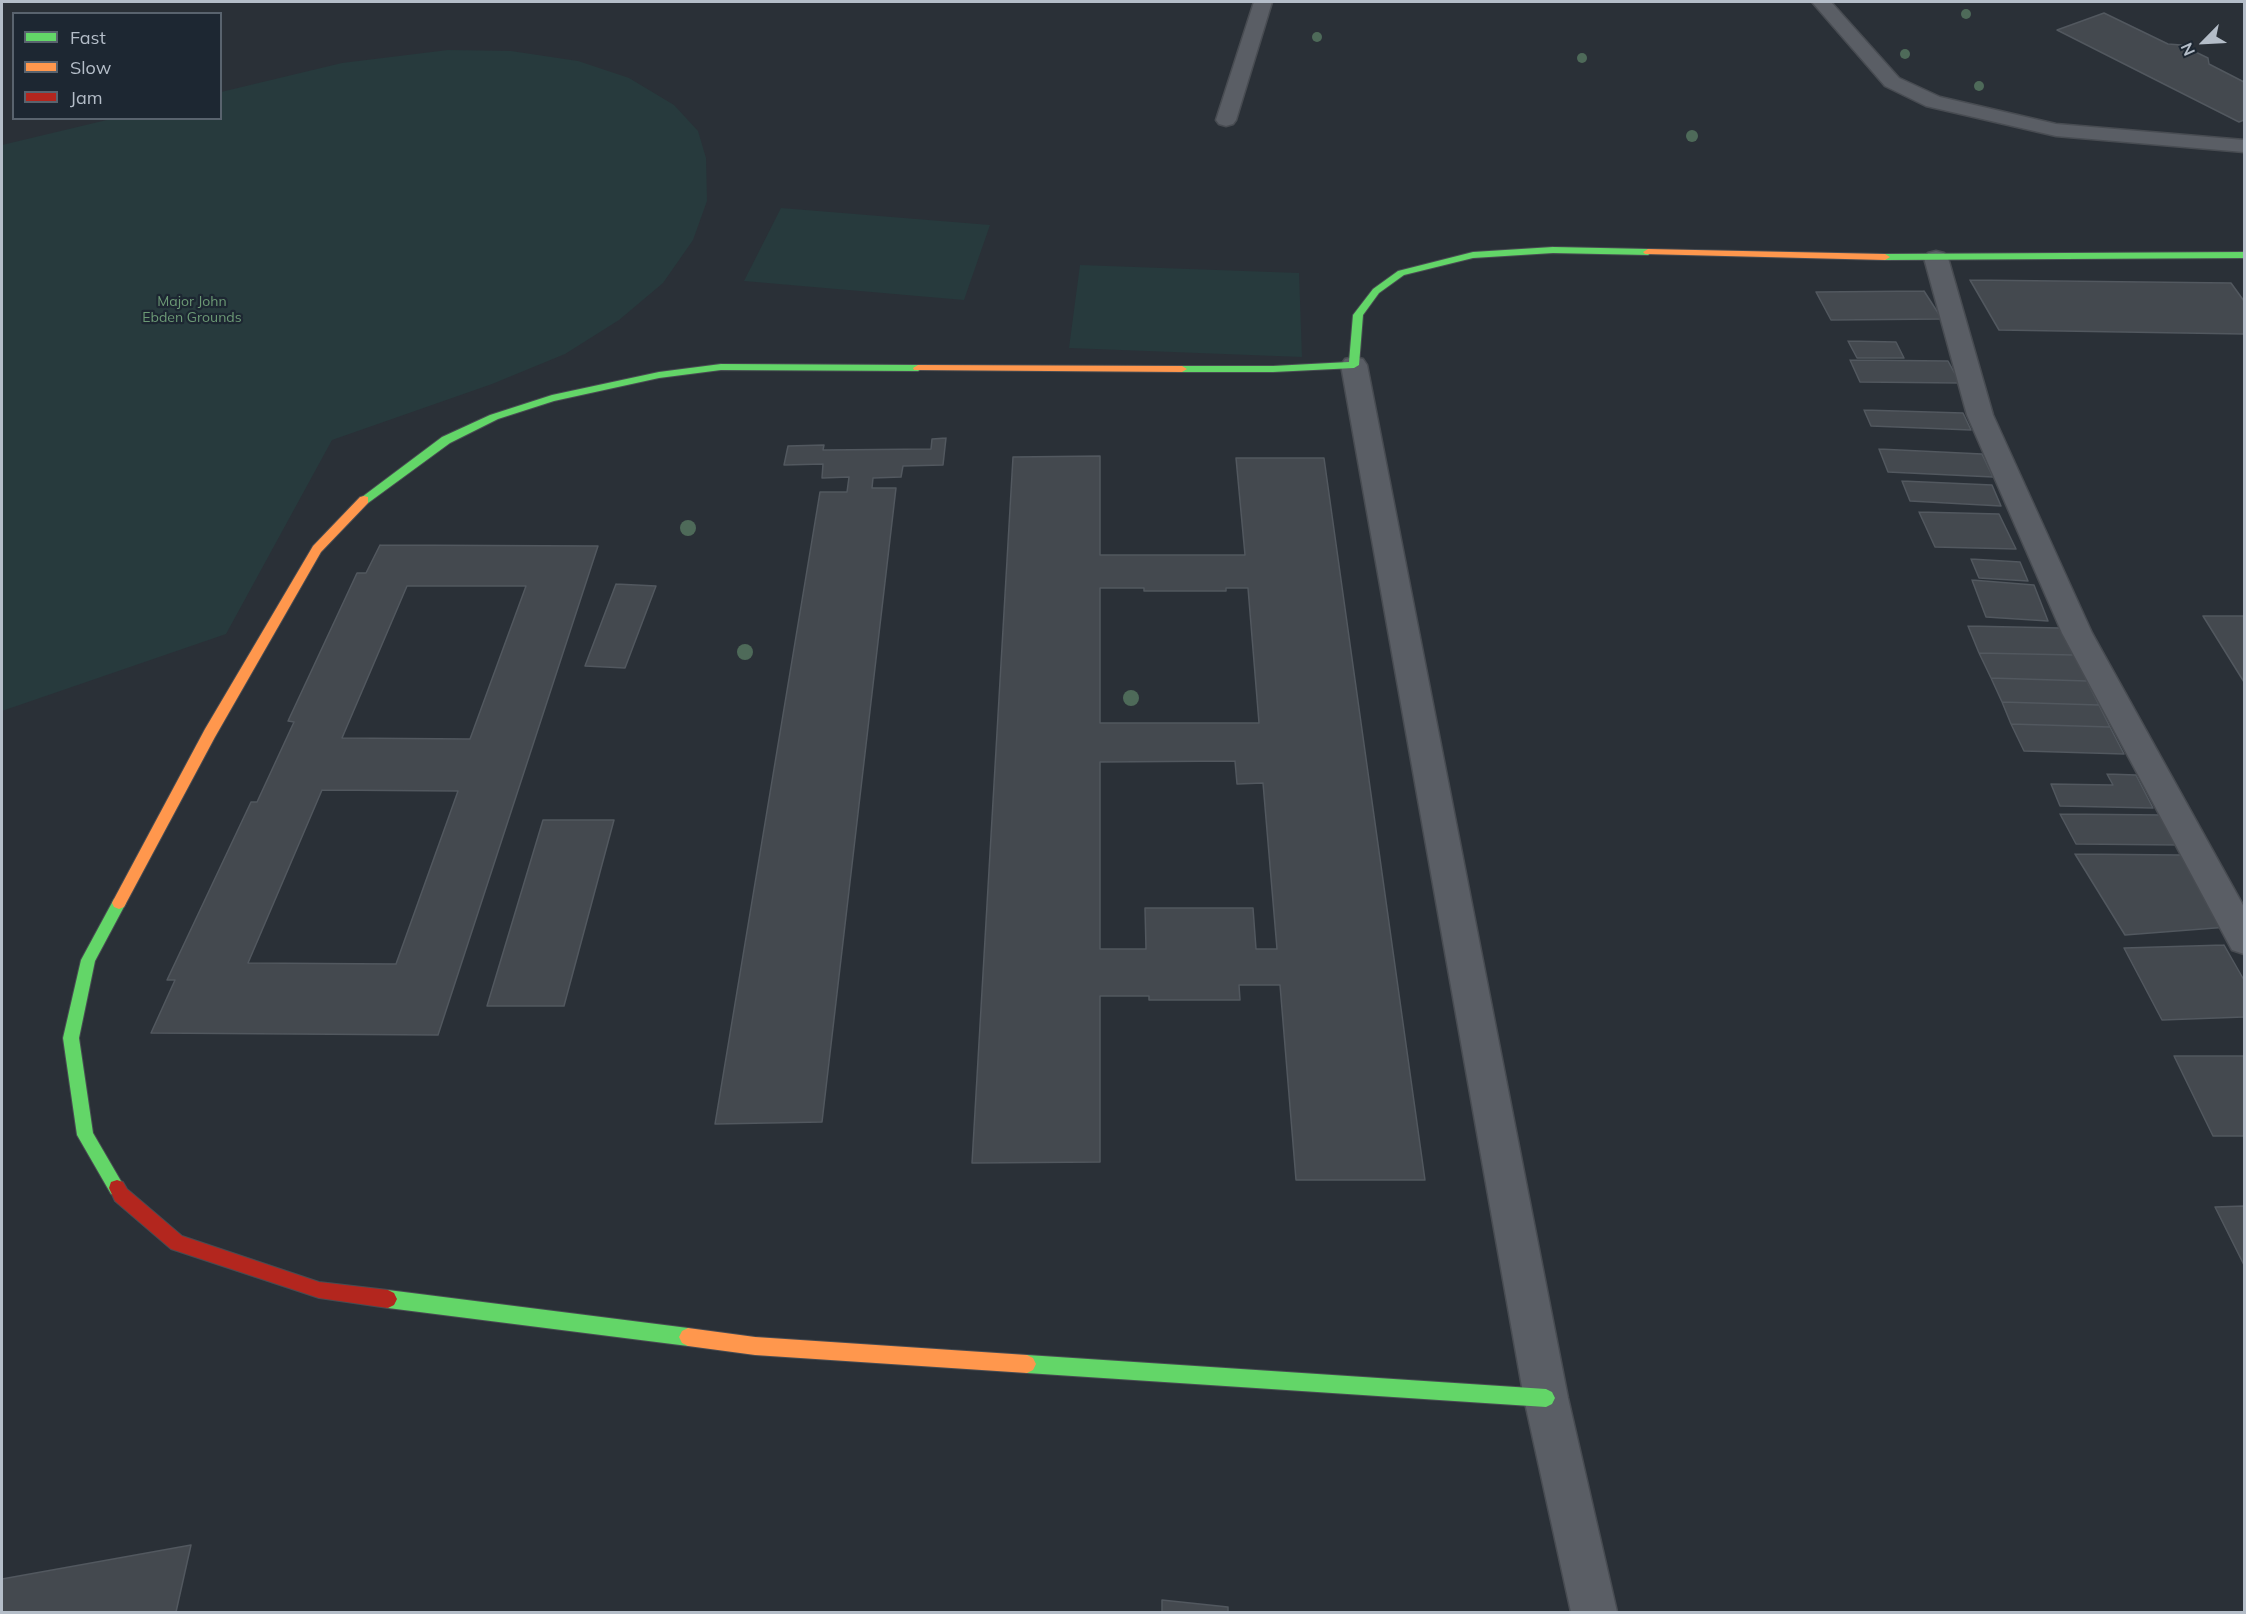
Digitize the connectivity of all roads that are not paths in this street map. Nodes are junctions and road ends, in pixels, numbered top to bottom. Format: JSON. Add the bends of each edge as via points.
{"nodes":[{"id":1,"x":1263,"y":2,"type":"edge"},
{"id":2,"x":1821,"y":2,"type":"edge"},
{"id":3,"x":1226,"y":120,"type":"dead end"},
{"id":4,"x":2244,"y":146,"type":"edge"},
{"id":5,"x":2244,"y":255,"type":"edge"},
{"id":6,"x":1936,"y":258,"type":"junction"},
{"id":7,"x":1354,"y":365,"type":"junction"},
{"id":8,"x":2244,"y":939,"type":"edge"},
{"id":9,"x":1546,"y":1398,"type":"junction"},
{"id":10,"x":1594,"y":1612,"type":"edge"}],
"edges":[{"from":1,"to":3,"type":"street"},
{"from":2,"to":4,"type":"street","via":[[1892,82],[1933,102],[2056,130]]},
{"from":5,"to":6,"type":"street"},
{"from":6,"to":7,"type":"street","via":[[1553,250],[1473,255],[1401,273],[1376,291],[1358,315]]},
{"from":6,"to":8,"type":"street","via":[[1980,415],[2077,633]]},
{"from":7,"to":9,"type":"street"},
{"from":7,"to":9,"type":"street","via":[[1273,369],[721,367],[658,375],[552,398],[494,417],[446,440],[363,500],[317,549],[210,733],[88,960],[71,1038],[85,1135],[121,1195],[177,1243],[319,1290],[755,1346]]},
{"from":9,"to":10,"type":"street"}]}
